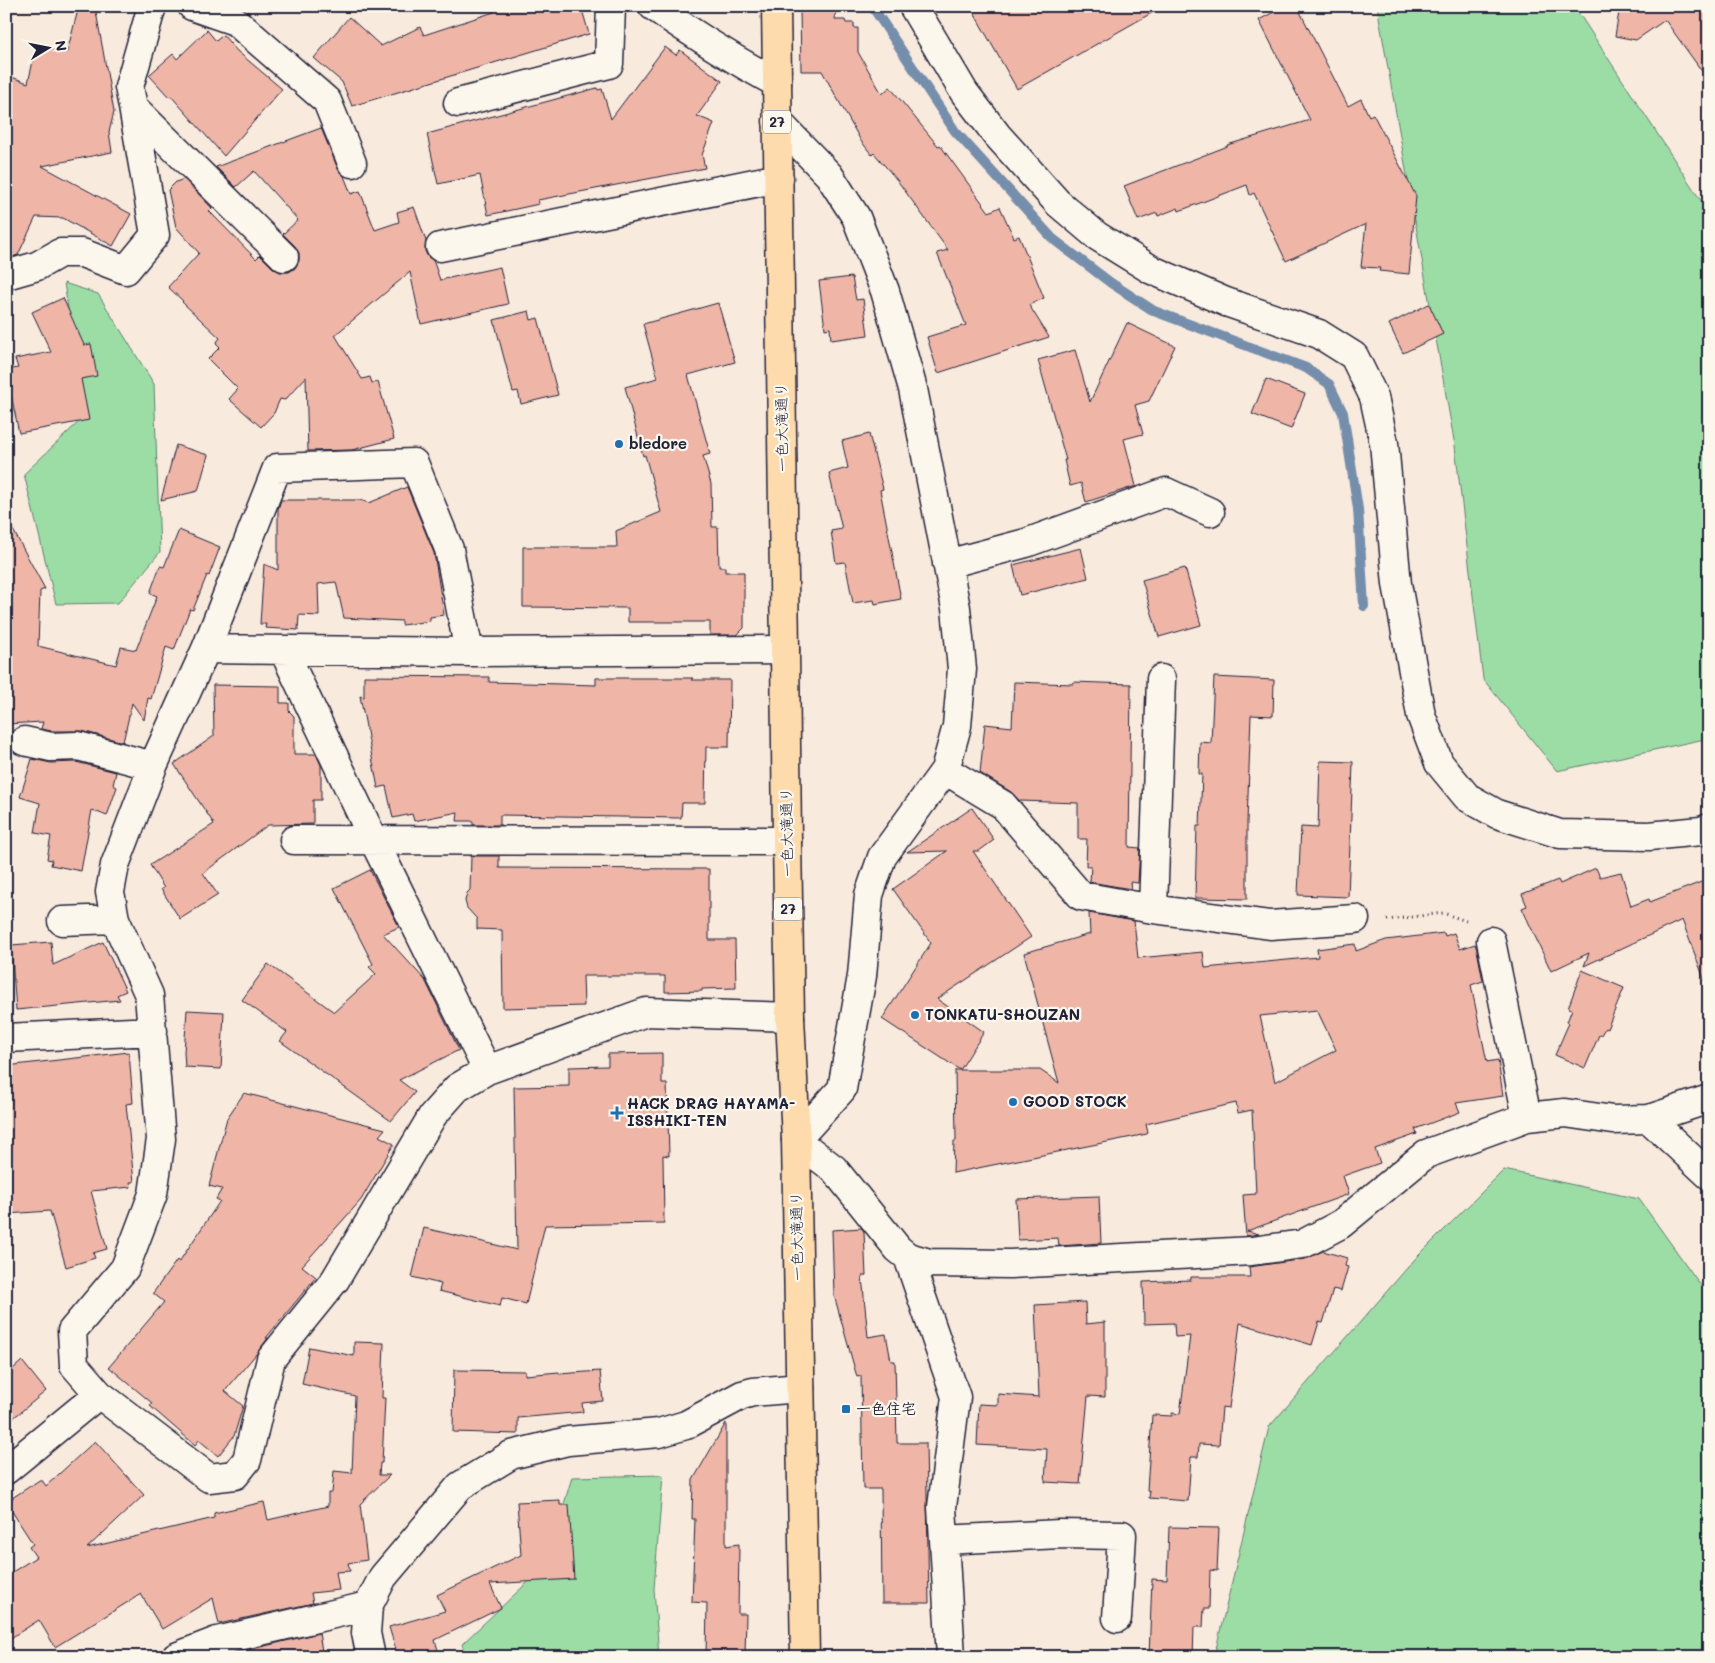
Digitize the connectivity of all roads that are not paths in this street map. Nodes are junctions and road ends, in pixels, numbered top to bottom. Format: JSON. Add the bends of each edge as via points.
{"nodes":[{"id":1,"x":152,"y":6,"type":"edge"},
{"id":2,"x":192,"y":6,"type":"edge"},
{"id":3,"x":611,"y":6,"type":"edge"},
{"id":4,"x":653,"y":6,"type":"edge"},
{"id":5,"x":776,"y":6,"type":"edge"},
{"id":6,"x":913,"y":6,"type":"edge"},
{"id":7,"x":777,"y":83,"type":"junction"},
{"id":8,"x":458,"y":103,"type":"dead end"},
{"id":9,"x":133,"y":108,"type":"junction"},
{"id":10,"x":777,"y":121,"type":"junction"},
{"id":11,"x":352,"y":162,"type":"dead end"},
{"id":12,"x":778,"y":178,"type":"junction"},
{"id":13,"x":440,"y":247,"type":"dead end"},
{"id":14,"x":284,"y":257,"type":"dead end"},
{"id":15,"x":6,"y":274,"type":"edge"},
{"id":16,"x":1210,"y":512,"type":"dead end"},
{"id":17,"x":947,"y":564,"type":"junction"},
{"id":18,"x":206,"y":649,"type":"junction"},
{"id":19,"x":786,"y":650,"type":"junction"},
{"id":20,"x":284,"y":651,"type":"junction"},
{"id":21,"x":469,"y":652,"type":"junction"},
{"id":22,"x":1160,"y":679,"type":"dead end"},
{"id":23,"x":24,"y":741,"type":"dead end"},
{"id":24,"x":154,"y":766,"type":"junction"},
{"id":25,"x":945,"y":770,"type":"junction"},
{"id":26,"x":1709,"y":828,"type":"edge"},
{"id":27,"x":294,"y":840,"type":"dead end"},
{"id":28,"x":374,"y":841,"type":"junction"},
{"id":29,"x":786,"y":841,"type":"junction"},
{"id":30,"x":1153,"y":909,"type":"junction"},
{"id":31,"x":115,"y":919,"type":"junction"},
{"id":32,"x":1354,"y":920,"type":"road end"},
{"id":33,"x":62,"y":922,"type":"dead end"},
{"id":34,"x":1491,"y":941,"type":"road end"},
{"id":35,"x":790,"y":1017,"type":"junction"},
{"id":36,"x":153,"y":1031,"type":"junction"},
{"id":37,"x":6,"y":1038,"type":"edge"},
{"id":38,"x":487,"y":1070,"type":"junction"},
{"id":39,"x":1709,"y":1099,"type":"edge"},
{"id":40,"x":1527,"y":1117,"type":"junction"},
{"id":41,"x":1649,"y":1119,"type":"junction"},
{"id":42,"x":796,"y":1140,"type":"junction"},
{"id":43,"x":1709,"y":1175,"type":"edge"},
{"id":44,"x":908,"y":1258,"type":"junction"},
{"id":45,"x":800,"y":1388,"type":"junction"},
{"id":46,"x":99,"y":1394,"type":"junction"},
{"id":47,"x":6,"y":1470,"type":"edge"},
{"id":48,"x":944,"y":1540,"type":"junction"},
{"id":49,"x":368,"y":1606,"type":"junction"},
{"id":50,"x":1116,"y":1618,"type":"dead end"},
{"id":51,"x":176,"y":1657,"type":"edge"},
{"id":52,"x":371,"y":1657,"type":"edge"},
{"id":53,"x":805,"y":1657,"type":"edge"},
{"id":54,"x":951,"y":1657,"type":"edge"}],
"edges":[{"from":1,"to":9,"type":"street","via":[[129,87]]},
{"from":2,"to":11,"type":"street","via":[[235,21],[327,101]]},
{"from":3,"to":8,"type":"street","via":[[609,64]]},
{"from":4,"to":7,"type":"street","via":[[744,66]]},
{"from":5,"to":7,"type":"main road","name":"一色大滝通り","number":"27"},
{"from":6,"to":26,"type":"street","via":[[964,92],[997,135],[1058,203],[1097,236],[1152,270],[1226,302],[1319,334],[1354,356],[1374,397],[1384,443],[1397,584],[1422,715],[1439,763],[1467,797],[1497,814],[1560,834],[1649,836]]},
{"from":7,"to":10,"type":"main road","name":"一色大滝通り","number":"27"},
{"from":9,"to":14,"type":"street"},
{"from":9,"to":15,"type":"street","via":[[155,235],[126,270],[82,253],[60,253],[38,266]]},
{"from":10,"to":12,"type":"main road","name":"一色大滝通り","number":"27"},
{"from":10,"to":17,"type":"street","via":[[829,175],[852,210],[885,291],[913,389]]},
{"from":12,"to":13,"type":"street"},
{"from":12,"to":19,"type":"main road","name":"一色大滝通り","number":"27"},
{"from":16,"to":17,"type":"street","via":[[1166,492],[1026,543]]},
{"from":17,"to":25,"type":"street","via":[[956,608],[962,669],[958,726]]},
{"from":18,"to":20,"type":"street"},
{"from":18,"to":21,"type":"street","via":[[277,468],[414,463],[449,549]]},
{"from":18,"to":24,"type":"street"},
{"from":19,"to":21,"type":"street"},
{"from":19,"to":29,"type":"main road","name":"一色大滝通り","number":"27"},
{"from":20,"to":21,"type":"street"},
{"from":20,"to":28,"type":"street"},
{"from":22,"to":30,"type":"street"},
{"from":23,"to":24,"type":"street","via":[[51,747],[78,746]]},
{"from":24,"to":31,"type":"street","via":[[115,865],[110,892]]},
{"from":25,"to":30,"type":"street","via":[[1003,805],[1080,896]]},
{"from":25,"to":42,"type":"street","via":[[882,857],[869,895],[862,976],[842,1089]]},
{"from":27,"to":28,"type":"street"},
{"from":28,"to":29,"type":"street"},
{"from":28,"to":38,"type":"street"},
{"from":29,"to":35,"type":"main road","name":"一色大滝通り","number":"27"},
{"from":30,"to":32,"type":"street","via":[[1270,925]]},
{"from":31,"to":33,"type":"street"},
{"from":31,"to":36,"type":"street","via":[[149,994]]},
{"from":34,"to":40,"type":"street"},
{"from":35,"to":38,"type":"street","via":[[646,1012]]},
{"from":35,"to":42,"type":"main road","name":"一色大滝通り","number":"27"},
{"from":36,"to":37,"type":"street"},
{"from":36,"to":46,"type":"street","via":[[161,1139],[153,1194],[125,1268],[72,1331],[74,1365]]},
{"from":38,"to":46,"type":"street","via":[[457,1088],[433,1116],[335,1280],[271,1359],[247,1460],[235,1475],[209,1478]]},
{"from":39,"to":41,"type":"street"},
{"from":40,"to":41,"type":"street","via":[[1565,1113],[1613,1120]]},
{"from":40,"to":44,"type":"street","via":[[1426,1154],[1341,1224],[1303,1244],[1252,1251],[1010,1264],[929,1262]]},
{"from":41,"to":43,"type":"street"},
{"from":42,"to":44,"type":"street","via":[[834,1169]]},
{"from":42,"to":45,"type":"main road","name":"一色大滝通り","number":"27"},
{"from":44,"to":48,"type":"street","via":[[956,1397],[942,1507]]},
{"from":45,"to":49,"type":"street","via":[[742,1394],[686,1425],[659,1432],[568,1441],[511,1455],[460,1486],[383,1577]]},
{"from":45,"to":53,"type":"main road","name":"一色大滝通り","number":"27"},
{"from":46,"to":47,"type":"street"},
{"from":48,"to":50,"type":"street","via":[[1060,1534],[1122,1535]]},
{"from":48,"to":54,"type":"street"},
{"from":49,"to":51,"type":"street","via":[[216,1641]]},
{"from":49,"to":52,"type":"street","via":[[366,1633]]}]}
